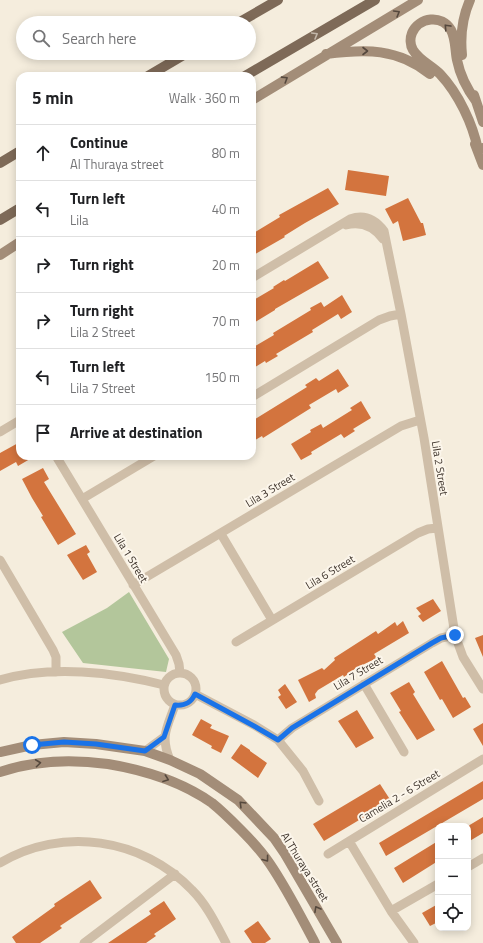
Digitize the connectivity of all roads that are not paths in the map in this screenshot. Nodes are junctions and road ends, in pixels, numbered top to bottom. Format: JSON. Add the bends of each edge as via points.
{"nodes":[{"id":1,"x":278,"y":0,"type":"edge"},
{"id":2,"x":375,"y":0,"type":"edge"},
{"id":3,"x":418,"y":0,"type":"edge"},
{"id":4,"x":470,"y":0,"type":"edge"},
{"id":5,"x":250,"y":16,"type":"edge"},
{"id":6,"x":326,"y":54,"type":"junction"},
{"id":7,"x":175,"y":60,"type":"edge"},
{"id":8,"x":155,"y":72,"type":"edge"},
{"id":9,"x":252,"y":72,"type":"edge"},
{"id":10,"x":256,"y":98,"type":"edge"},
{"id":11,"x":476,"y":101,"type":"junction"},
{"id":12,"x":483,"y":122,"type":"edge"},
{"id":13,"x":480,"y":149,"type":"edge"},
{"id":14,"x":16,"y":153,"type":"edge"},
{"id":15,"x":0,"y":163,"type":"edge"},
{"id":16,"x":483,"y":165,"type":"edge"},
{"id":17,"x":16,"y":210,"type":"edge"},
{"id":18,"x":0,"y":220,"type":"edge"},
{"id":19,"x":16,"y":244,"type":"edge"},
{"id":20,"x":0,"y":254,"type":"edge"},
{"id":21,"x":256,"y":276,"type":"edge"},
{"id":22,"x":401,"y":314,"type":"junction"},
{"id":23,"x":256,"y":395,"type":"edge"},
{"id":24,"x":420,"y":420,"type":"junction"},
{"id":25,"x":16,"y":422,"type":"edge"},
{"id":26,"x":0,"y":432,"type":"edge"},
{"id":27,"x":58,"y":460,"type":"edge"},
{"id":28,"x":147,"y":460,"type":"edge"},
{"id":29,"x":82,"y":499,"type":"junction"},
{"id":30,"x":437,"y":528,"type":"junction"},
{"id":31,"x":221,"y":534,"type":"junction"},
{"id":32,"x":0,"y":560,"type":"edge"},
{"id":33,"x":134,"y":585,"type":"junction"},
{"id":34,"x":272,"y":620,"type":"junction"},
{"id":35,"x":455,"y":635,"type":"junction"},
{"id":36,"x":236,"y":642,"type":"dead end"},
{"id":37,"x":56,"y":672,"type":"junction"},
{"id":38,"x":180,"y":673,"type":"junction"},
{"id":39,"x":0,"y":680,"type":"edge"},
{"id":40,"x":364,"y":684,"type":"junction"},
{"id":41,"x":164,"y":685,"type":"junction"},
{"id":42,"x":483,"y":689,"type":"edge"},
{"id":43,"x":195,"y":694,"type":"junction"},
{"id":44,"x":175,"y":705,"type":"junction"},
{"id":45,"x":164,"y":737,"type":"junction"},
{"id":46,"x":278,"y":740,"type":"junction"},
{"id":47,"x":145,"y":751,"type":"junction"},
{"id":48,"x":0,"y":752,"type":"edge"},
{"id":49,"x":404,"y":752,"type":"dead end"},
{"id":50,"x":483,"y":759,"type":"edge"},
{"id":51,"x":170,"y":760,"type":"junction"},
{"id":52,"x":0,"y":772,"type":"edge"},
{"id":53,"x":319,"y":800,"type":"dead end"},
{"id":54,"x":349,"y":841,"type":"junction"},
{"id":55,"x":328,"y":854,"type":"dead end"},
{"id":56,"x":483,"y":858,"type":"edge"},
{"id":57,"x":0,"y":863,"type":"edge"},
{"id":58,"x":471,"y":865,"type":"edge"},
{"id":59,"x":175,"y":874,"type":"junction"},
{"id":60,"x":435,"y":886,"type":"edge"},
{"id":61,"x":391,"y":911,"type":"junction"},
{"id":62,"x":84,"y":943,"type":"edge"},
{"id":63,"x":226,"y":943,"type":"edge"},
{"id":64,"x":316,"y":943,"type":"edge"},
{"id":65,"x":337,"y":943,"type":"edge"},
{"id":66,"x":414,"y":943,"type":"edge"}],
"edges":[{"from":1,"to":5,"type":"main road"},
{"from":9,"to":2,"type":"main road","one_way":true},
{"from":6,"to":3,"type":"street","one_way":true},
{"from":4,"to":11,"type":"street","via":[[463,20],[461,42],[464,67]]},
{"from":10,"to":6,"type":"street","one_way":true},
{"from":6,"to":13,"type":"street","one_way":true,"via":[[376,51],[401,57],[423,68],[450,95]]},
{"from":7,"to":8,"type":"main road"},
{"from":11,"to":12,"type":"street"},
{"from":11,"to":13,"type":"street","one_way":true,"via":[[462,78],[452,31],[444,23],[434,19],[419,23],[411,36],[411,47],[454,90]]},
{"from":13,"to":16,"type":"street"},
{"from":14,"to":15,"type":"main road"},
{"from":17,"to":18,"type":"main road"},
{"from":19,"to":20,"type":"street"},
{"from":21,"to":22,"type":"street","name":"Lila 2 Street","via":[[350,219],[369,218],[384,231]]},
{"from":22,"to":23,"type":"street","via":[[379,320]]},
{"from":22,"to":24,"type":"street","name":"Lila 2 Street"},
{"from":24,"to":30,"type":"street","name":"Lila 2 Street"},
{"from":24,"to":31,"type":"street","name":"Lila 3 Street","via":[[401,426]]},
{"from":25,"to":26,"type":"street"},
{"from":27,"to":29,"type":"street","name":"Lila 1 Street"},
{"from":28,"to":29,"type":"street"},
{"from":29,"to":33,"type":"street","name":"Lila 1 Street"},
{"from":30,"to":34,"type":"street","name":"Lila 6 Street","via":[[418,533]]},
{"from":30,"to":35,"type":"street","name":"Lila 2 Street"},
{"from":31,"to":33,"type":"street","name":"Lila 3 Street"},
{"from":31,"to":34,"type":"street"},
{"from":32,"to":37,"type":"street","via":[[53,650],[56,657]]},
{"from":33,"to":38,"type":"street","name":"Lila 1 Street","via":[[178,660]]},
{"from":34,"to":36,"type":"street","name":"Lila 6 Street"},
{"from":35,"to":40,"type":"street","name":"Lila 7 Street","via":[[436,640]]},
{"from":35,"to":42,"type":"street","name":"Lila 2 Street","via":[[463,657]]},
{"from":37,"to":39,"type":"street"},
{"from":37,"to":41,"type":"street","via":[[109,674]]},
{"from":38,"to":41,"type":"street","via":[[170,676]]},
{"from":38,"to":43,"type":"street","via":[[186,674],[194,682]]},
{"from":40,"to":46,"type":"street","name":"Lila 7 Street","via":[[292,728]]},
{"from":40,"to":49,"type":"street"},
{"from":41,"to":44,"type":"street","via":[[167,699]]},
{"from":43,"to":44,"type":"street","via":[[185,705]]},
{"from":43,"to":46,"type":"street"},
{"from":44,"to":45,"type":"street"},
{"from":45,"to":47,"type":"street"},
{"from":45,"to":51,"type":"street"},
{"from":46,"to":53,"type":"street","via":[[303,771]]},
{"from":47,"to":48,"type":"street","name":"Al Thuraya street","via":[[64,742]]},
{"from":47,"to":51,"type":"street","name":"Al Thuraya street"},
{"from":50,"to":54,"type":"street","name":"Camelia 2 - 6 Street"},
{"from":65,"to":51,"type":"street","name":"Al Thuraya street","one_way":true,"via":[[285,854],[257,819],[222,788]]},
{"from":52,"to":64,"type":"street","one_way":true,"via":[[34,764],[97,763],[145,772],[191,790],[226,815],[258,848]]},
{"from":54,"to":55,"type":"street","name":"Camelia 2 - 6 Street"},
{"from":54,"to":61,"type":"street"},
{"from":56,"to":58,"type":"street"},
{"from":57,"to":59,"type":"street","via":[[24,851],[46,845],[90,841],[112,844],[145,855]]},
{"from":59,"to":62,"type":"street"},
{"from":59,"to":63,"type":"street","via":[[200,900]]},
{"from":60,"to":61,"type":"street"},
{"from":61,"to":66,"type":"street"}]}
